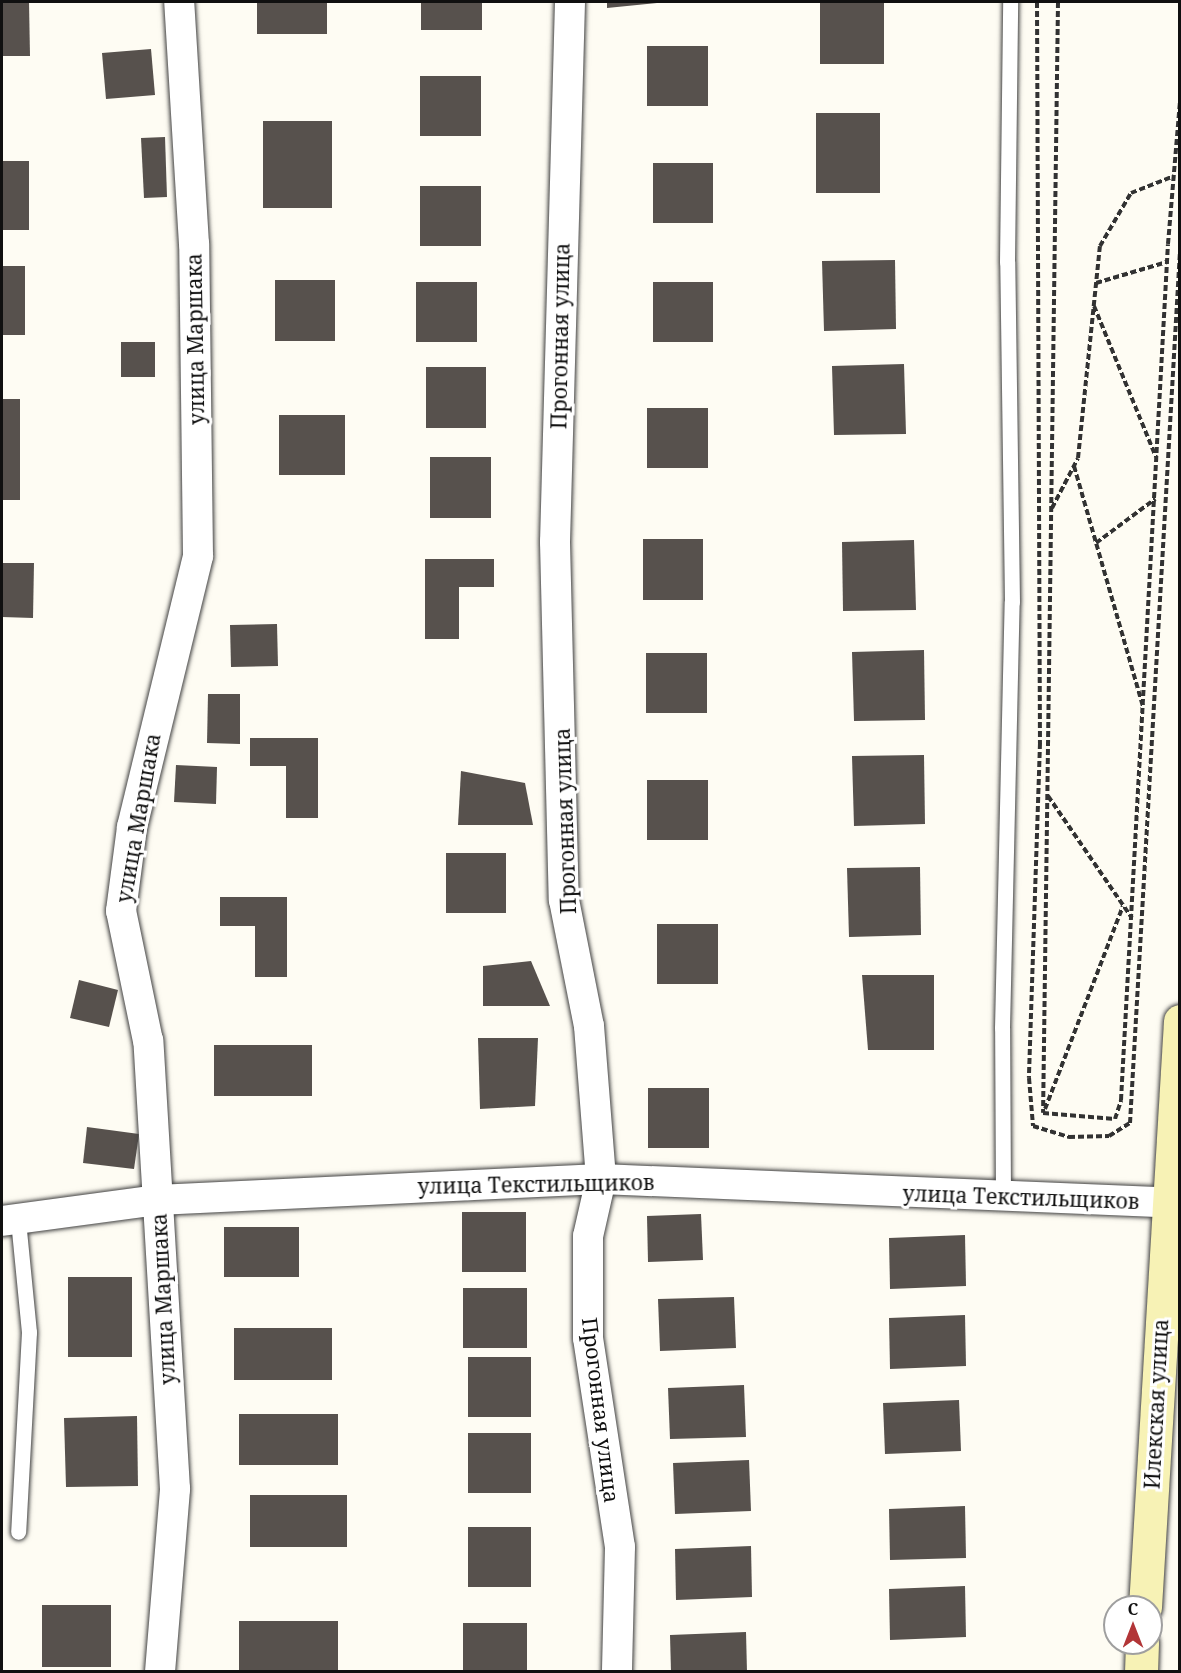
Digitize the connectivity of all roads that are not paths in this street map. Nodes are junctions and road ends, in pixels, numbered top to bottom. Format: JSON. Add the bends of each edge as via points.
{"nodes":[{"id":1,"x":179,"y":2,"type":"edge"},
{"id":2,"x":570,"y":2,"type":"edge"},
{"id":3,"x":1010,"y":2,"type":"edge"},
{"id":4,"x":1179,"y":1021,"type":"edge"},
{"id":5,"x":601,"y":1179,"type":"junction"},
{"id":6,"x":1003,"y":1197,"type":"junction"},
{"id":7,"x":157,"y":1200,"type":"junction"},
{"id":8,"x":1173,"y":1202,"type":"edge"},
{"id":9,"x":10,"y":1221,"type":"edge"},
{"id":10,"x":18,"y":1532,"type":"dead end"},
{"id":11,"x":1145,"y":1595,"type":"edge"},
{"id":12,"x":1141,"y":1655,"type":"edge"},
{"id":13,"x":160,"y":1671,"type":"edge"},
{"id":14,"x":617,"y":1671,"type":"edge"},
{"id":15,"x":1140,"y":1671,"type":"edge"}],
"edges":[{"from":1,"to":7,"type":"street","name":"улица Маршака","via":[[194,244],[198,556],[134,817],[121,911],[148,1041]]},
{"from":2,"to":5,"type":"street","name":"Прогонная улица","via":[[555,542],[564,900],[589,1026]]},
{"from":3,"to":6,"type":"lane","via":[[1007,262],[1012,602],[1002,1028]]},
{"from":4,"to":8,"type":"street","name":"Илекская улица"},
{"from":5,"to":6,"type":"street","name":"улица Текстильщиков"},
{"from":5,"to":7,"type":"street","name":"улица Текстильщиков"},
{"from":5,"to":14,"type":"street","name":"Прогонная улица","via":[[588,1236],[588,1338],[620,1547]]},
{"from":6,"to":8,"type":"street","name":"улица Текстильщиков"},
{"from":7,"to":9,"type":"street","name":"улица Текстильщиков"},
{"from":7,"to":13,"type":"street","name":"улица Маршака","via":[[175,1489]]},
{"from":8,"to":11,"type":"street","name":"Илекская улица"},
{"from":9,"to":10,"type":"lane","via":[[29,1332]]},
{"from":12,"to":15,"type":"street"}]}
